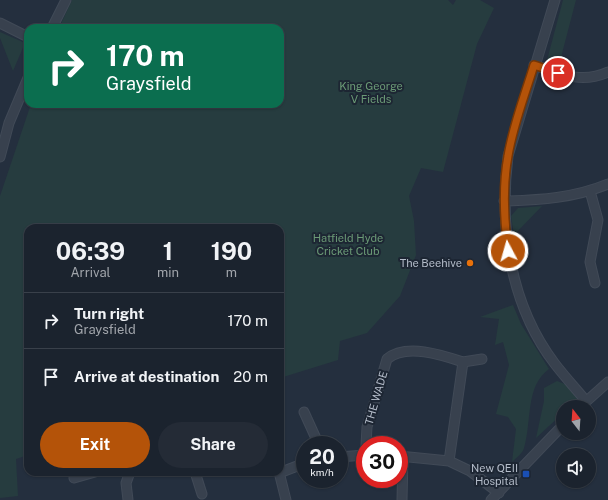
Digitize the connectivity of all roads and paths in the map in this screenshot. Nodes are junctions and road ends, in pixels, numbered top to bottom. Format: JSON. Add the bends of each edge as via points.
{"nodes":[{"id":1,"x":66,"y":0,"type":"edge"},
{"id":2,"x":554,"y":0,"type":"edge"},
{"id":3,"x":0,"y":22,"type":"edge"},
{"id":4,"x":54,"y":24,"type":"edge"},
{"id":5,"x":24,"y":35,"type":"edge"},
{"id":6,"x":534,"y":65,"type":"junction"},
{"id":7,"x":608,"y":72,"type":"edge"},
{"id":8,"x":24,"y":87,"type":"edge"},
{"id":9,"x":0,"y":157,"type":"edge"},
{"id":10,"x":608,"y":184,"type":"edge"},
{"id":11,"x":590,"y":191,"type":"junction"},
{"id":12,"x":504,"y":201,"type":"junction"},
{"id":13,"x":595,"y":283,"type":"dead end"},
{"id":14,"x":482,"y":359,"type":"dead end"},
{"id":15,"x":463,"y":362,"type":"junction"},
{"id":16,"x":608,"y":382,"type":"edge"},
{"id":17,"x":580,"y":400,"type":"edge"},
{"id":18,"x":588,"y":400,"type":"edge"},
{"id":19,"x":304,"y":412,"type":"dead end"},
{"id":20,"x":556,"y":432,"type":"edge"},
{"id":21,"x":315,"y":436,"type":"edge"},
{"id":22,"x":366,"y":436,"type":"edge"},
{"id":23,"x":408,"y":457,"type":"edge"},
{"id":24,"x":449,"y":461,"type":"junction"},
{"id":25,"x":296,"y":466,"type":"edge"},
{"id":26,"x":284,"y":470,"type":"edge"},
{"id":27,"x":81,"y":476,"type":"edge"},
{"id":28,"x":127,"y":476,"type":"edge"},
{"id":29,"x":196,"y":476,"type":"edge"},
{"id":30,"x":280,"y":476,"type":"edge"},
{"id":31,"x":74,"y":478,"type":"dead end"},
{"id":32,"x":402,"y":488,"type":"edge"},
{"id":33,"x":498,"y":493,"type":"junction"},
{"id":34,"x":202,"y":494,"type":"dead end"},
{"id":35,"x":128,"y":500,"type":"edge"},
{"id":36,"x":286,"y":500,"type":"edge"},
{"id":37,"x":402,"y":500,"type":"edge"},
{"id":38,"x":491,"y":500,"type":"edge"}],
"edges":[{"from":1,"to":4,"type":"street"},
{"from":2,"to":6,"type":"street"},
{"from":3,"to":5,"type":"street"},
{"from":6,"to":7,"type":"street","via":[[570,77],[592,78]]},
{"from":6,"to":12,"type":"street","via":[[508,156]]},
{"from":8,"to":9,"type":"street","via":[[9,123]]},
{"from":10,"to":11,"type":"street"},
{"from":11,"to":12,"type":"street","via":[[546,200]]},
{"from":11,"to":13,"type":"street","via":[[598,220],[590,262]]},
{"from":12,"to":17,"type":"street","via":[[508,251],[526,314],[554,363]]},
{"from":14,"to":15,"type":"street","name":"THE WADE"},
{"from":15,"to":22,"type":"street","name":"THE WADE","via":[[409,350],[393,354],[387,359]]},
{"from":15,"to":24,"type":"street"},
{"from":16,"to":18,"type":"street"},
{"from":19,"to":21,"type":"street"},
{"from":20,"to":33,"type":"street"},
{"from":23,"to":24,"type":"street"},
{"from":24,"to":33,"type":"street","via":[[470,471]]},
{"from":25,"to":26,"type":"street"},
{"from":27,"to":31,"type":"street"},
{"from":28,"to":35,"type":"street"},
{"from":29,"to":34,"type":"street"},
{"from":30,"to":36,"type":"street"},
{"from":32,"to":37,"type":"street"},
{"from":33,"to":38,"type":"street"}]}
